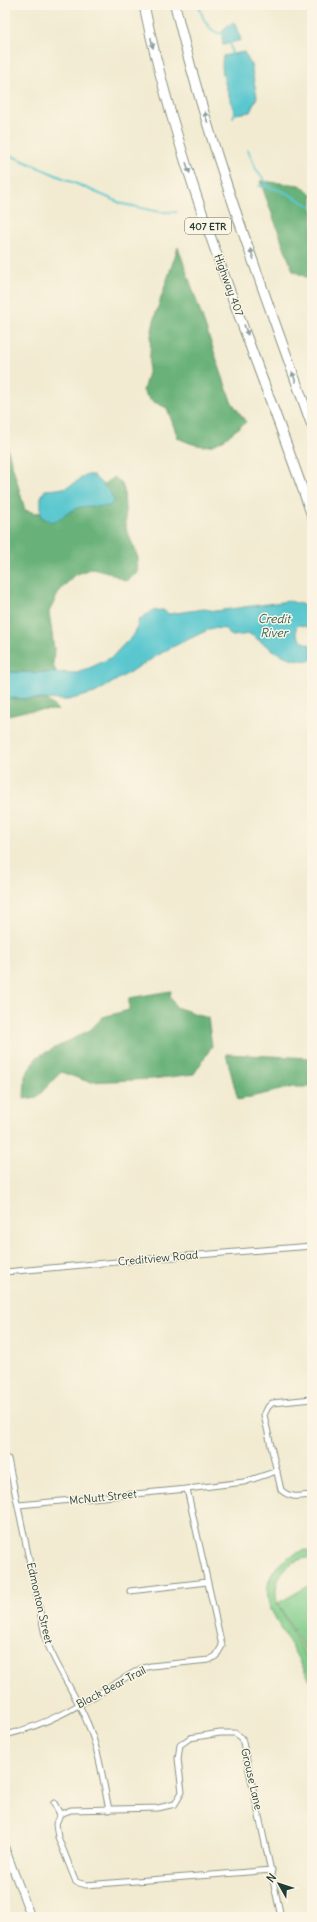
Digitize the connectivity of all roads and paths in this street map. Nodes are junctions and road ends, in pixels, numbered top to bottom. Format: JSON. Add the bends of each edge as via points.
{"nodes":[{"id":1,"x":144,"y":5,"type":"edge"},
{"id":2,"x":175,"y":5,"type":"edge"},
{"id":3,"x":312,"y":426,"type":"edge"},
{"id":4,"x":312,"y":516,"type":"edge"},
{"id":5,"x":312,"y":1246,"type":"edge"},
{"id":6,"x":5,"y":1272,"type":"edge"},
{"id":7,"x":312,"y":1399,"type":"edge"},
{"id":8,"x":8,"y":1459,"type":"dead end"},
{"id":9,"x":277,"y":1471,"type":"junction"},
{"id":10,"x":187,"y":1489,"type":"junction"},
{"id":11,"x":312,"y":1495,"type":"edge"},
{"id":12,"x":19,"y":1506,"type":"junction"},
{"id":13,"x":207,"y":1582,"type":"junction"},
{"id":14,"x":130,"y":1591,"type":"dead end"},
{"id":15,"x":78,"y":1705,"type":"junction"},
{"id":16,"x":5,"y":1735,"type":"edge"},
{"id":17,"x":54,"y":1803,"type":"dead end"},
{"id":18,"x":109,"y":1810,"type":"junction"},
{"id":19,"x":60,"y":1814,"type":"junction"},
{"id":20,"x":5,"y":1848,"type":"edge"},
{"id":21,"x":272,"y":1870,"type":"junction"},
{"id":22,"x":31,"y":1917,"type":"edge"},
{"id":23,"x":281,"y":1917,"type":"edge"}],
"edges":[{"from":1,"to":4,"type":"highway","name":"Highway 407","number":"407 ETR","one_way":true,"via":[[156,62],[186,162]]},
{"from":3,"to":2,"type":"highway","number":"407 ETR","one_way":true,"via":[[210,133]]},
{"from":5,"to":6,"type":"street","name":"Creditview Road"},
{"from":7,"to":9,"type":"street","via":[[272,1403],[264,1415]]},
{"from":8,"to":12,"type":"street","name":"Edmonton Street"},
{"from":9,"to":10,"type":"street","name":"McNutt Street","via":[[244,1482]]},
{"from":9,"to":11,"type":"street","via":[[281,1490],[286,1495]]},
{"from":10,"to":12,"type":"street","name":"McNutt Street"},
{"from":10,"to":13,"type":"street","name":"Black Bear Trail"},
{"from":12,"to":15,"type":"street","name":"Edmonton Street","via":[[46,1640]]},
{"from":13,"to":14,"type":"street"},
{"from":13,"to":15,"type":"street","name":"Black Bear Trail","via":[[222,1646],[216,1656],[209,1660],[140,1669]]},
{"from":15,"to":16,"type":"street","name":"Black Bear Trail","via":[[48,1721],[21,1732]]},
{"from":15,"to":18,"type":"street","name":"Edmonton Street","via":[[91,1732]]},
{"from":17,"to":19,"type":"street"},
{"from":18,"to":19,"type":"street","name":"Grouse Lane","via":[[71,1810]]},
{"from":18,"to":21,"type":"street","name":"Grouse Lane","via":[[158,1808],[175,1804],[182,1792],[178,1758],[180,1745],[190,1738],[235,1733],[242,1738]]},
{"from":19,"to":21,"type":"street","via":[[56,1824],[58,1837],[76,1882],[86,1885]]},
{"from":20,"to":22,"type":"street"},
{"from":21,"to":23,"type":"street","name":"Grouse Lane"}]}
